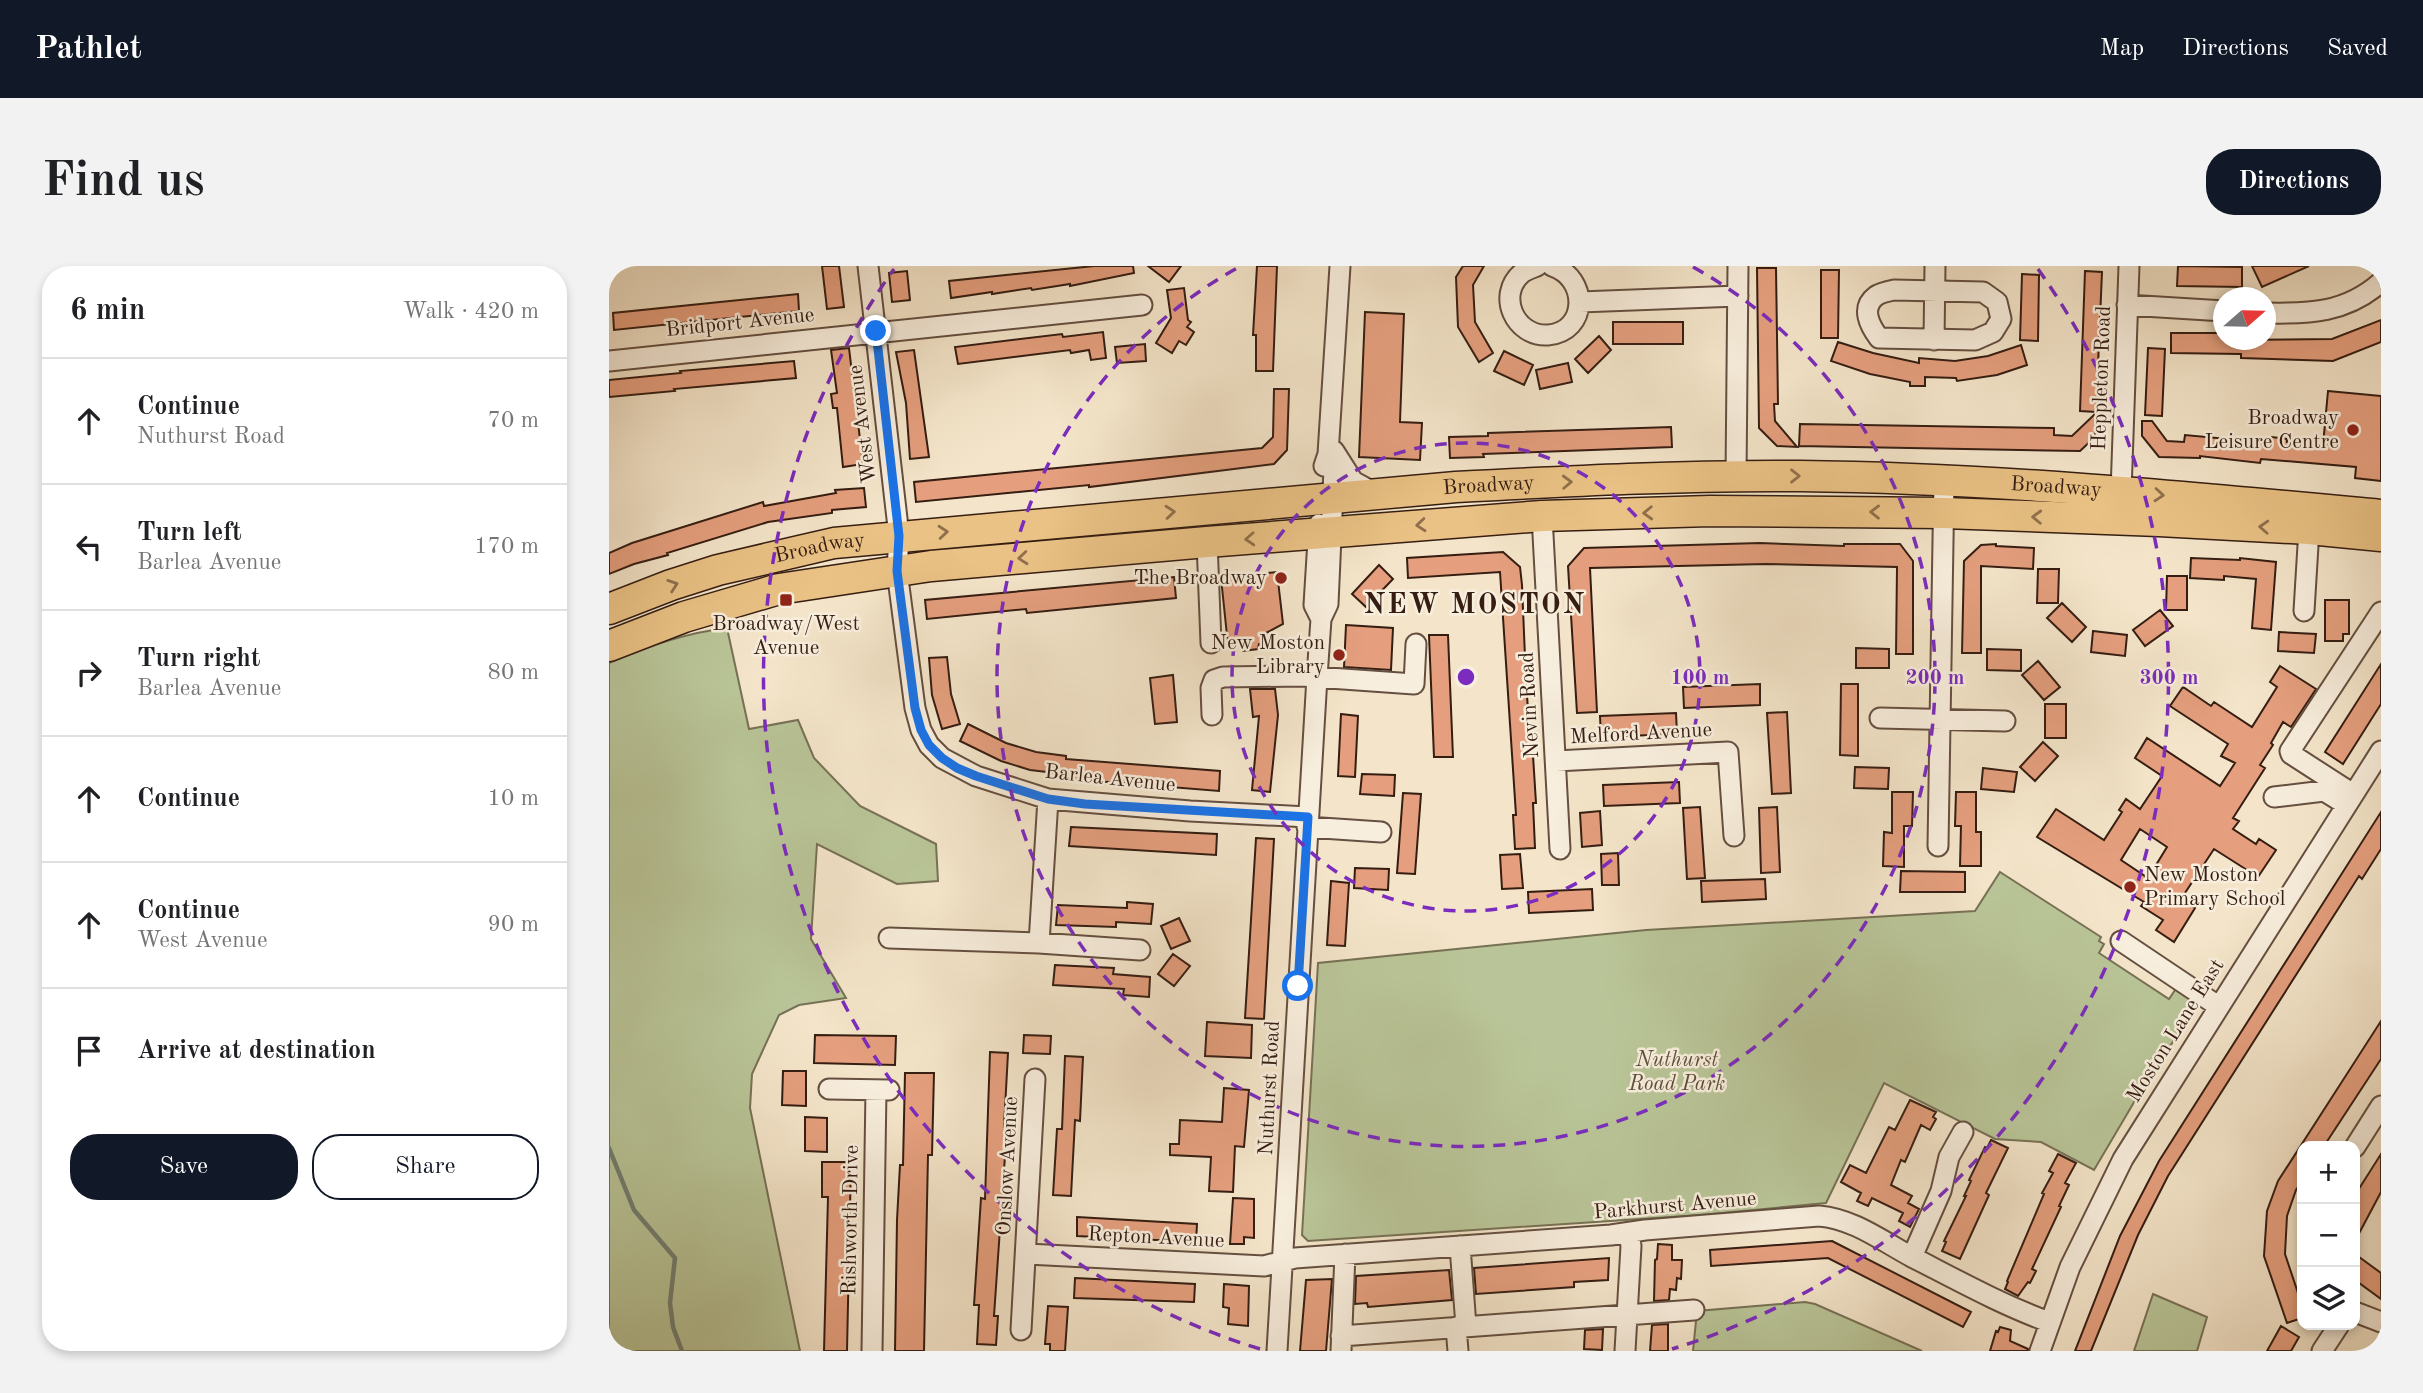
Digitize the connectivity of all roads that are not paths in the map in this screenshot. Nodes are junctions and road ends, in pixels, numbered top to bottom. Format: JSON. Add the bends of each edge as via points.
{"nodes":[{"id":1,"x":868,"y":266,"type":"edge"},
{"id":2,"x":1340,"y":266,"type":"edge"},
{"id":3,"x":1537,"y":266,"type":"edge"},
{"id":4,"x":1552,"y":266,"type":"edge"},
{"id":5,"x":1738,"y":266,"type":"edge"},
{"id":6,"x":1935,"y":266,"type":"edge"},
{"id":7,"x":2129,"y":266,"type":"edge"},
{"id":8,"x":2381,"y":282,"type":"edge"},
{"id":9,"x":1934,"y":291,"type":"junction"},
{"id":10,"x":1738,"y":296,"type":"junction"},
{"id":11,"x":1580,"y":302,"type":"junction"},
{"id":12,"x":1142,"y":305,"type":"dead end"},
{"id":13,"x":2127,"y":305,"type":"junction"},
{"id":14,"x":2213,"y":310,"type":"edge"},
{"id":15,"x":2276,"y":313,"type":"edge"},
{"id":16,"x":876,"y":331,"type":"junction"},
{"id":17,"x":1934,"y":340,"type":"junction"},
{"id":18,"x":609,"y":361,"type":"edge"},
{"id":19,"x":1329,"y":445,"type":"junction"},
{"id":20,"x":1736,"y":477,"type":"junction"},
{"id":21,"x":1944,"y":480,"type":"junction"},
{"id":22,"x":2121,"y":492,"type":"junction"},
{"id":23,"x":1377,"y":494,"type":"junction"},
{"id":24,"x":1326,"y":499,"type":"junction"},
{"id":25,"x":1944,"y":513,"type":"junction"},
{"id":26,"x":2381,"y":515,"type":"edge"},
{"id":27,"x":1542,"y":516,"type":"junction"},
{"id":28,"x":2309,"y":529,"type":"junction"},
{"id":29,"x":1325,"y":533,"type":"junction"},
{"id":30,"x":899,"y":536,"type":"junction"},
{"id":31,"x":2381,"y":536,"type":"edge"},
{"id":32,"x":1207,"y":541,"type":"junction"},
{"id":33,"x":897,"y":571,"type":"junction"},
{"id":34,"x":609,"y":609,"type":"edge"},
{"id":35,"x":2304,"y":611,"type":"dead end"},
{"id":36,"x":2381,"y":612,"type":"edge"},
{"id":37,"x":1211,"y":643,"type":"dead end"},
{"id":38,"x":1416,"y":645,"type":"dead end"},
{"id":39,"x":609,"y":646,"type":"edge"},
{"id":40,"x":1317,"y":677,"type":"junction"},
{"id":41,"x":1212,"y":715,"type":"dead end"},
{"id":42,"x":1879,"y":718,"type":"dead end"},
{"id":43,"x":1940,"y":720,"type":"junction"},
{"id":44,"x":2005,"y":722,"type":"dead end"},
{"id":45,"x":2380,"y":753,"type":"edge"},
{"id":46,"x":1556,"y":761,"type":"junction"},
{"id":47,"x":2291,"y":770,"type":"dead end"},
{"id":48,"x":2324,"y":792,"type":"junction"},
{"id":49,"x":2274,"y":797,"type":"dead end"},
{"id":50,"x":1048,"y":799,"type":"junction"},
{"id":51,"x":2349,"y":800,"type":"junction"},
{"id":52,"x":1308,"y":822,"type":"junction"},
{"id":53,"x":1381,"y":832,"type":"dead end"},
{"id":54,"x":1734,"y":836,"type":"dead end"},
{"id":55,"x":1938,"y":846,"type":"dead end"},
{"id":56,"x":1560,"y":849,"type":"dead end"},
{"id":57,"x":889,"y":938,"type":"dead end"},
{"id":58,"x":2120,"y":941,"type":"dead end"},
{"id":59,"x":1039,"y":943,"type":"junction"},
{"id":60,"x":1140,"y":950,"type":"dead end"},
{"id":61,"x":2218,"y":1006,"type":"junction"},
{"id":62,"x":1035,"y":1079,"type":"dead end"},
{"id":63,"x":829,"y":1089,"type":"dead end"},
{"id":64,"x":2381,"y":1106,"type":"edge"},
{"id":65,"x":1963,"y":1132,"type":"dead end"},
{"id":66,"x":2359,"y":1141,"type":"edge"},
{"id":67,"x":1629,"y":1233,"type":"junction"},
{"id":68,"x":1461,"y":1246,"type":"junction"},
{"id":69,"x":1027,"y":1254,"type":"junction"},
{"id":70,"x":1345,"y":1255,"type":"junction"},
{"id":71,"x":1912,"y":1257,"type":"junction"},
{"id":72,"x":1282,"y":1262,"type":"junction"},
{"id":73,"x":1694,"y":1311,"type":"dead end"},
{"id":74,"x":2360,"y":1314,"type":"edge"},
{"id":75,"x":1627,"y":1315,"type":"junction"},
{"id":76,"x":2049,"y":1322,"type":"junction"},
{"id":77,"x":2381,"y":1322,"type":"edge"},
{"id":78,"x":1461,"y":1326,"type":"junction"},
{"id":79,"x":1021,"y":1330,"type":"dead end"},
{"id":80,"x":2336,"y":1330,"type":"edge"},
{"id":81,"x":1341,"y":1343,"type":"edge"},
{"id":82,"x":872,"y":1351,"type":"edge"},
{"id":83,"x":1277,"y":1351,"type":"edge"},
{"id":84,"x":1458,"y":1351,"type":"edge"},
{"id":85,"x":1625,"y":1351,"type":"edge"},
{"id":86,"x":2040,"y":1351,"type":"edge"},
{"id":87,"x":2322,"y":1351,"type":"edge"}],
"edges":[{"from":1,"to":16,"type":"street","name":"West Avenue"},
{"from":2,"to":19,"type":"street","name":"Nuthurst Road"},
{"from":3,"to":11,"type":"street","via":[[1522,273],[1512,287],[1510,306],[1521,326],[1549,335],[1563,330],[1573,321]]},
{"from":4,"to":11,"type":"street","via":[[1572,278]]},
{"from":5,"to":10,"type":"street"},
{"from":6,"to":9,"type":"street"},
{"from":7,"to":13,"type":"street","name":"Heppleton Road"},
{"from":8,"to":15,"type":"street","via":[[2324,311]]},
{"from":9,"to":17,"type":"street"},
{"from":9,"to":17,"type":"street","via":[[1983,292],[1997,302],[2001,319],[1993,332],[1975,340]]},
{"from":9,"to":17,"type":"street","via":[[1894,290],[1876,295],[1868,308],[1868,325],[1879,338]]},
{"from":10,"to":11,"type":"street"},
{"from":10,"to":20,"type":"street"},
{"from":12,"to":16,"type":"street","name":"Bridport Avenue"},
{"from":13,"to":14,"type":"street"},
{"from":13,"to":22,"type":"street","name":"Heppleton Road"},
{"from":16,"to":18,"type":"street","name":"Bridport Avenue"},
{"from":16,"to":30,"type":"street","name":"West Avenue"},
{"from":19,"to":23,"type":"street","via":[[1353,481]]},
{"from":19,"to":24,"type":"street","name":"Nuthurst Road","via":[[1322,470]]},
{"from":20,"to":21,"type":"highway","name":"Broadway","one_way":true},
{"from":23,"to":20,"type":"highway","name":"Broadway","one_way":true,"via":[[1533,483]]},
{"from":21,"to":22,"type":"highway","name":"Broadway"},
{"from":21,"to":25,"type":"street"},
{"from":22,"to":26,"type":"highway","name":"Broadway","one_way":true},
{"from":23,"to":24,"type":"highway","name":"Broadway"},
{"from":24,"to":29,"type":"street","name":"Nuthurst Road"},
{"from":30,"to":24,"type":"highway","name":"Broadway","one_way":true},
{"from":25,"to":27,"type":"highway","name":"Broadway","one_way":true,"via":[[1710,511]]},
{"from":28,"to":25,"type":"highway","name":"Broadway","one_way":true},
{"from":25,"to":43,"type":"street"},
{"from":27,"to":29,"type":"highway","name":"Broadway","one_way":true},
{"from":27,"to":46,"type":"street","name":"Nevin Road"},
{"from":28,"to":31,"type":"highway","name":"Broadway"},
{"from":28,"to":35,"type":"street"},
{"from":29,"to":32,"type":"highway","name":"Broadway","one_way":true},
{"from":29,"to":40,"type":"street","name":"Nuthurst Road","via":[[1328,604],[1321,619]]},
{"from":30,"to":33,"type":"street","name":"West Avenue"},
{"from":34,"to":30,"type":"highway","name":"Broadway","one_way":true,"via":[[683,581],[773,556]]},
{"from":32,"to":33,"type":"highway","name":"Broadway","one_way":true},
{"from":32,"to":37,"type":"street"},
{"from":33,"to":39,"type":"highway","name":"Broadway","via":[[730,601]]},
{"from":33,"to":50,"type":"street","name":"Barlea Avenue","via":[[915,708],[929,745],[957,768]]},
{"from":36,"to":51,"type":"street","via":[[2290,751]]},
{"from":38,"to":40,"type":"street","via":[[1414,684]]},
{"from":40,"to":41,"type":"street","via":[[1214,680],[1210,688]]},
{"from":40,"to":52,"type":"street","name":"Nuthurst Road"},
{"from":42,"to":43,"type":"street"},
{"from":43,"to":44,"type":"street"},
{"from":43,"to":55,"type":"street"},
{"from":45,"to":51,"type":"street","name":"Moston Lane East"},
{"from":46,"to":54,"type":"street","name":"Melford Avenue","via":[[1728,752]]},
{"from":46,"to":56,"type":"street","name":"Nevin Road"},
{"from":47,"to":48,"type":"street"},
{"from":48,"to":49,"type":"street"},
{"from":48,"to":51,"type":"street"},
{"from":50,"to":52,"type":"street","name":"Barlea Avenue"},
{"from":50,"to":59,"type":"street"},
{"from":51,"to":61,"type":"street","name":"Moston Lane East"},
{"from":52,"to":53,"type":"street","name":"Barlea Avenue"},
{"from":52,"to":72,"type":"street","name":"Nuthurst Road"},
{"from":57,"to":59,"type":"street"},
{"from":58,"to":61,"type":"street"},
{"from":59,"to":60,"type":"street"},
{"from":61,"to":76,"type":"street","name":"Moston Lane East","via":[[2123,1159],[2070,1267]]},
{"from":62,"to":69,"type":"street","name":"Onslow Avenue"},
{"from":63,"to":82,"type":"street","name":"Rishworth Drive","via":[[883,1090]]},
{"from":64,"to":66,"type":"street"},
{"from":65,"to":71,"type":"street","via":[[1943,1153],[1941,1191]]},
{"from":67,"to":68,"type":"street","name":"Parkhurst Avenue"},
{"from":67,"to":71,"type":"street","name":"Parkhurst Avenue","via":[[1819,1216],[1849,1222]]},
{"from":67,"to":75,"type":"street"},
{"from":68,"to":70,"type":"street","name":"Parkhurst Avenue"},
{"from":68,"to":78,"type":"street"},
{"from":69,"to":72,"type":"street","name":"Repton Avenue","via":[[1264,1266]]},
{"from":69,"to":79,"type":"street","name":"Onslow Avenue"},
{"from":70,"to":72,"type":"street","name":"Parkhurst Avenue"},
{"from":70,"to":81,"type":"street"},
{"from":71,"to":76,"type":"street","name":"Parkhurst Avenue"},
{"from":72,"to":83,"type":"street","name":"Nuthurst Road"},
{"from":73,"to":75,"type":"street"},
{"from":74,"to":77,"type":"street"},
{"from":75,"to":78,"type":"street"},
{"from":75,"to":85,"type":"street"},
{"from":76,"to":86,"type":"street","name":"Moston Lane East"},
{"from":78,"to":81,"type":"street"},
{"from":78,"to":84,"type":"street"},
{"from":80,"to":87,"type":"street"}]}
